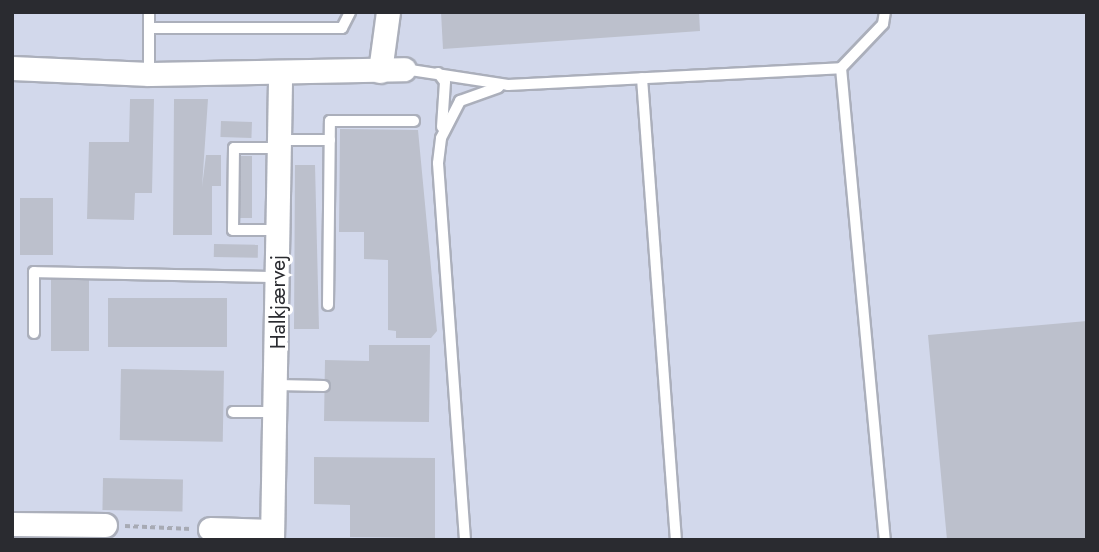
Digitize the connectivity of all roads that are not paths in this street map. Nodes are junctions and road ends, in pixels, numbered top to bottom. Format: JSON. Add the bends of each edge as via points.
{"nodes":[{"id":1,"x":149,"y":12,"type":"edge"},
{"id":2,"x":350,"y":12,"type":"edge"},
{"id":3,"x":388,"y":12,"type":"edge"},
{"id":4,"x":885,"y":12,"type":"edge"},
{"id":5,"x":149,"y":28,"type":"junction"},
{"id":6,"x":12,"y":68,"type":"edge"},
{"id":7,"x":841,"y":68,"type":"junction"},
{"id":8,"x":404,"y":69,"type":"joint"},
{"id":9,"x":380,"y":71,"type":"junction"},
{"id":10,"x":280,"y":72,"type":"junction"},
{"id":11,"x":438,"y":73,"type":"junction"},
{"id":12,"x":149,"y":74,"type":"junction"},
{"id":13,"x":642,"y":78,"type":"junction"},
{"id":14,"x":508,"y":85,"type":"junction"},
{"id":15,"x":414,"y":121,"type":"dead end"},
{"id":16,"x":441,"y":138,"type":"junction"},
{"id":17,"x":330,"y":140,"type":"junction"},
{"id":18,"x":279,"y":144,"type":"junction"},
{"id":19,"x":278,"y":230,"type":"junction"},
{"id":20,"x":278,"y":277,"type":"junction"},
{"id":21,"x":328,"y":305,"type":"dead end"},
{"id":22,"x":34,"y":333,"type":"dead end"},
{"id":23,"x":277,"y":385,"type":"junction"},
{"id":24,"x":324,"y":386,"type":"dead end"},
{"id":25,"x":233,"y":412,"type":"dead end"},
{"id":26,"x":277,"y":412,"type":"junction"},
{"id":27,"x":12,"y":524,"type":"edge"},
{"id":28,"x":105,"y":525,"type":"road end"},
{"id":29,"x":211,"y":530,"type":"road end"},
{"id":30,"x":272,"y":535,"type":"edge"},
{"id":31,"x":465,"y":540,"type":"edge"},
{"id":32,"x":676,"y":540,"type":"edge"},
{"id":33,"x":885,"y":540,"type":"edge"}],
"edges":[{"from":1,"to":5,"type":"lane"},
{"from":2,"to":5,"type":"lane","via":[[342,28]]},
{"from":3,"to":9,"type":"street"},
{"from":4,"to":7,"type":"lane","via":[[883,24]]},
{"from":5,"to":12,"type":"lane"},
{"from":6,"to":12,"type":"street"},
{"from":7,"to":13,"type":"lane"},
{"from":7,"to":33,"type":"lane"},
{"from":8,"to":9,"type":"street"},
{"from":8,"to":11,"type":"lane"},
{"from":9,"to":10,"type":"street"},
{"from":10,"to":12,"type":"street"},
{"from":10,"to":18,"type":"street","name":"Halkjærvej"},
{"from":11,"to":14,"type":"lane"},
{"from":11,"to":16,"type":"lane","via":[[446,94]]},
{"from":13,"to":14,"type":"lane"},
{"from":13,"to":32,"type":"lane"},
{"from":14,"to":16,"type":"lane","via":[[460,101]]},
{"from":15,"to":17,"type":"lane","via":[[330,121]]},
{"from":16,"to":31,"type":"lane"},
{"from":17,"to":18,"type":"lane"},
{"from":17,"to":21,"type":"lane"},
{"from":18,"to":19,"type":"street","name":"Halkjærvej"},
{"from":18,"to":19,"type":"lane","via":[[234,148],[233,230]]},
{"from":19,"to":20,"type":"street","name":"Halkjærvej"},
{"from":20,"to":22,"type":"lane","via":[[34,272]]},
{"from":20,"to":23,"type":"street","name":"Halkjærvej"},
{"from":23,"to":24,"type":"lane"},
{"from":23,"to":26,"type":"street","name":"Halkjærvej"},
{"from":25,"to":26,"type":"lane"},
{"from":26,"to":30,"type":"street","name":"Halkjærvej"},
{"from":27,"to":28,"type":"street","via":[[79,520]]},
{"from":29,"to":30,"type":"street","name":"Halkjærvej"}]}
